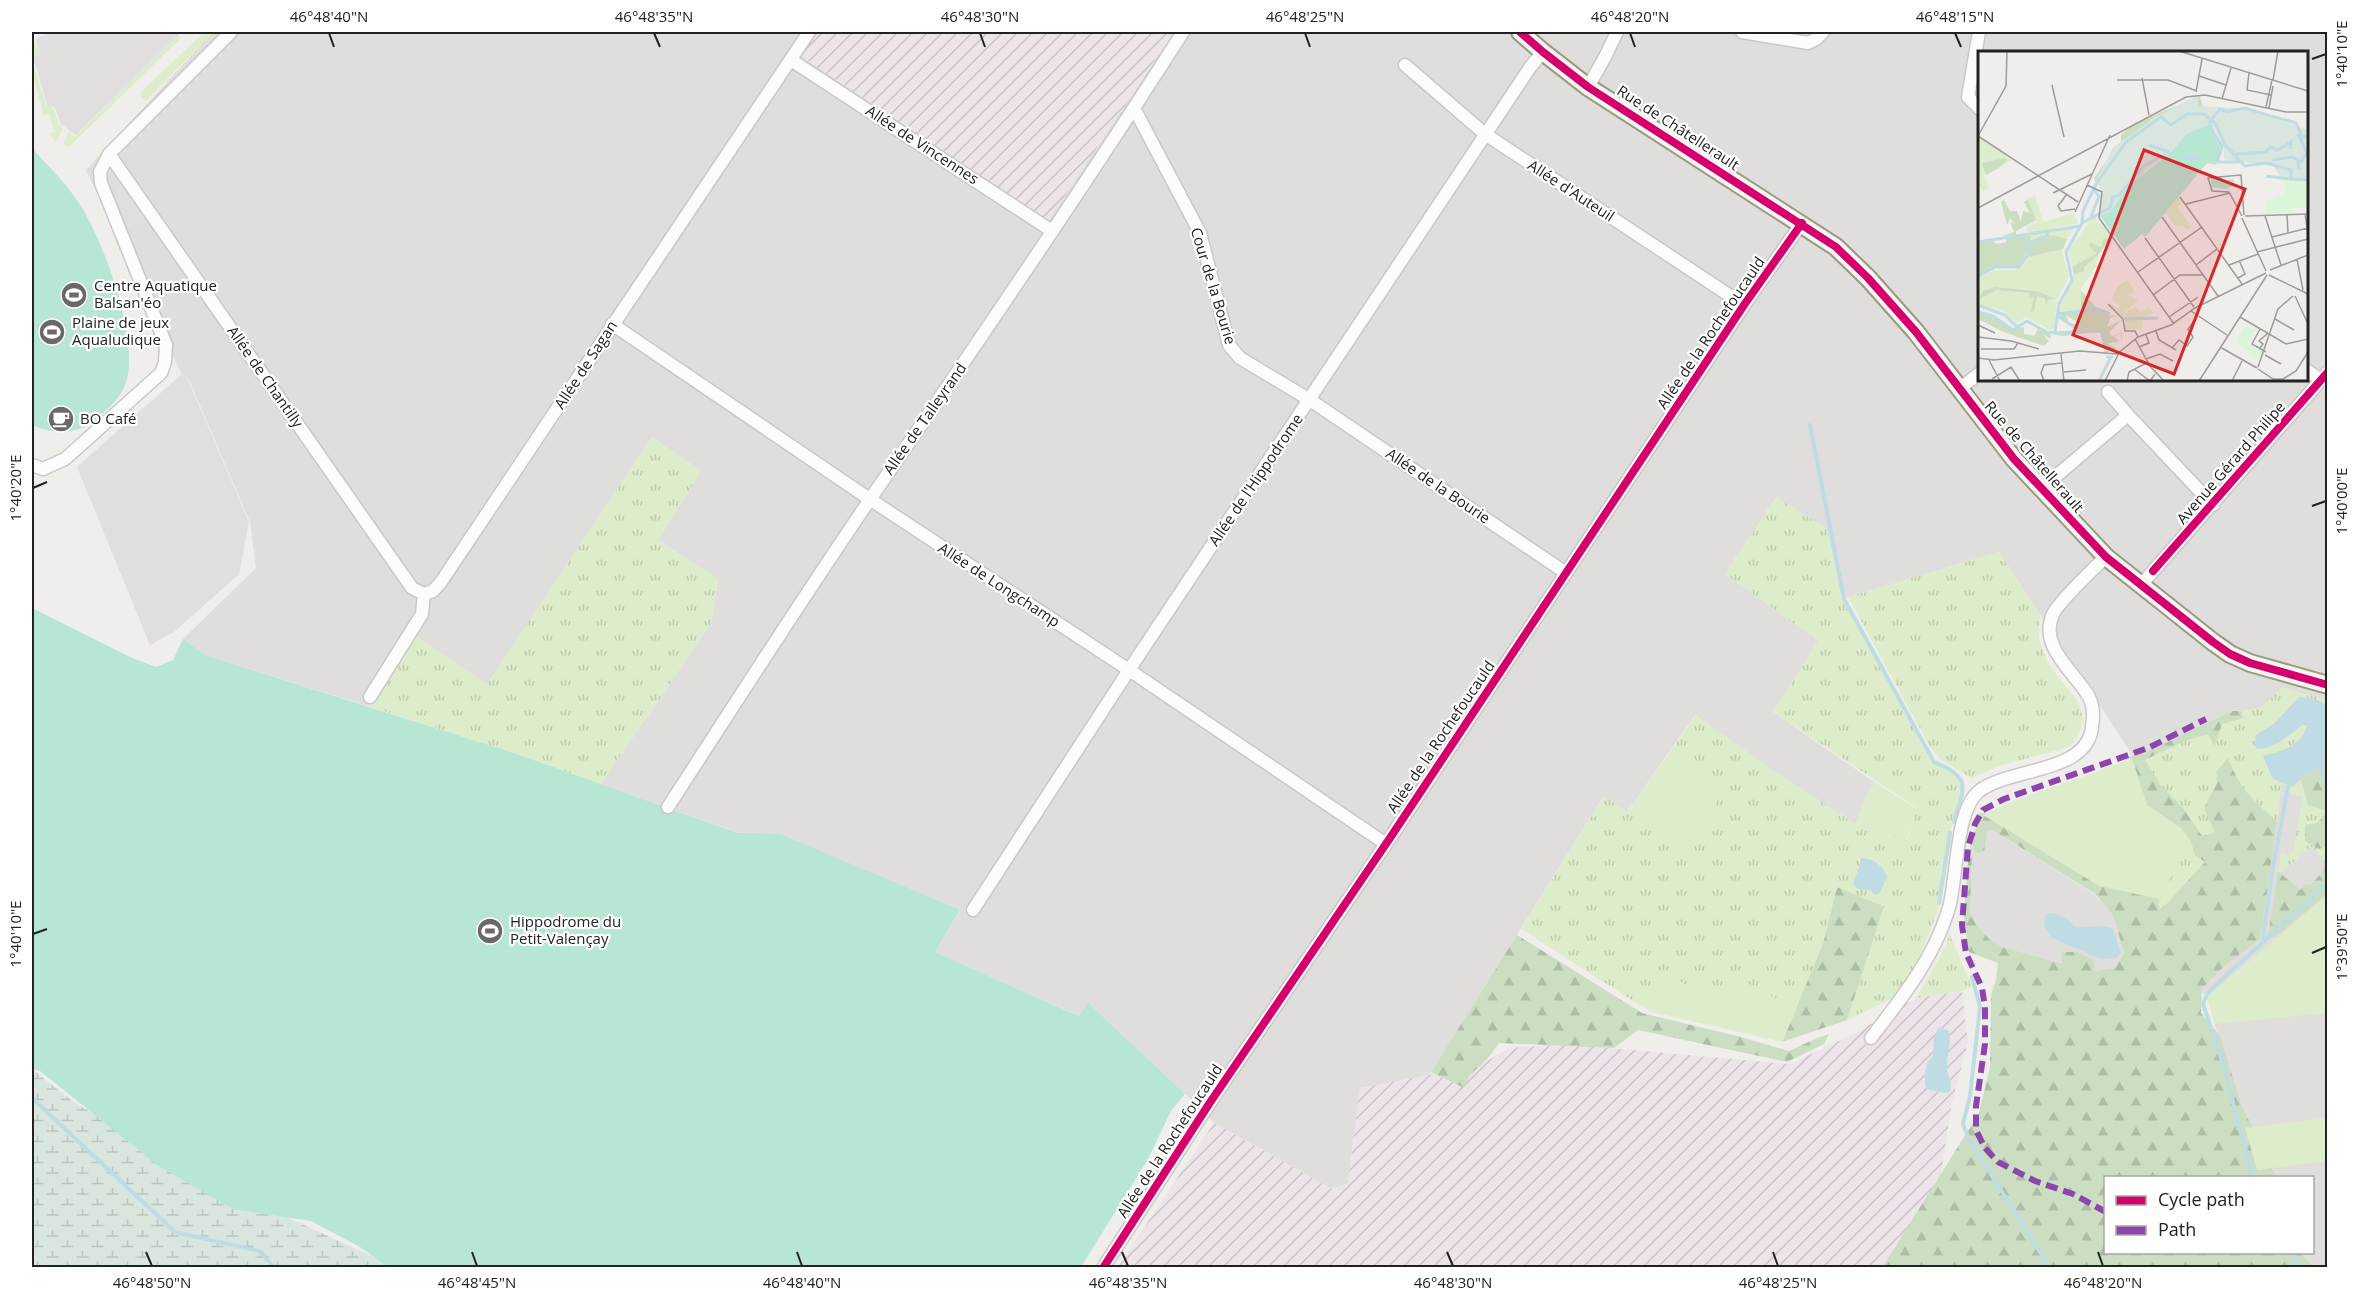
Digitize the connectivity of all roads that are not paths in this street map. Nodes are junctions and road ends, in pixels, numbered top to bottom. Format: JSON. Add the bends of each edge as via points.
{"nodes":[{"id":1,"x":231,"y":32,"type":"edge"},
{"id":2,"x":809,"y":32,"type":"edge"},
{"id":3,"x":1183,"y":32,"type":"edge"},
{"id":4,"x":1520,"y":32,"type":"edge"},
{"id":5,"x":1617,"y":32,"type":"edge"},
{"id":6,"x":1742,"y":32,"type":"edge"},
{"id":7,"x":1823,"y":32,"type":"edge"},
{"id":8,"x":1979,"y":32,"type":"edge"},
{"id":9,"x":1543,"y":52,"type":"junction"},
{"id":10,"x":791,"y":60,"type":"junction"},
{"id":11,"x":1405,"y":65,"type":"dead end"},
{"id":12,"x":1588,"y":87,"type":"junction"},
{"id":13,"x":1134,"y":108,"type":"junction"},
{"id":14,"x":1978,"y":108,"type":"edge"},
{"id":15,"x":1485,"y":134,"type":"junction"},
{"id":16,"x":109,"y":154,"type":"junction"},
{"id":17,"x":1802,"y":223,"type":"junction"},
{"id":18,"x":1052,"y":231,"type":"junction"},
{"id":19,"x":1744,"y":305,"type":"junction"},
{"id":20,"x":612,"y":324,"type":"junction"},
{"id":21,"x":2308,"y":370,"type":"edge"},
{"id":22,"x":1978,"y":374,"type":"edge"},
{"id":23,"x":2324,"y":376,"type":"edge"},
{"id":24,"x":1960,"y":388,"type":"junction"},
{"id":25,"x":2108,"y":392,"type":"dead end"},
{"id":26,"x":1310,"y":400,"type":"junction"},
{"id":27,"x":2128,"y":415,"type":"junction"},
{"id":28,"x":32,"y":465,"type":"edge"},
{"id":29,"x":2041,"y":489,"type":"junction"},
{"id":30,"x":870,"y":499,"type":"junction"},
{"id":31,"x":2213,"y":505,"type":"junction"},
{"id":32,"x":2106,"y":557,"type":"junction"},
{"id":33,"x":1566,"y":573,"type":"junction"},
{"id":34,"x":2140,"y":586,"type":"junction"},
{"id":35,"x":424,"y":594,"type":"junction"},
{"id":36,"x":1129,"y":670,"type":"junction"},
{"id":37,"x":2328,"y":685,"type":"edge"},
{"id":38,"x":370,"y":697,"type":"dead end"},
{"id":39,"x":668,"y":807,"type":"dead end"},
{"id":40,"x":1386,"y":844,"type":"junction"},
{"id":41,"x":973,"y":910,"type":"dead end"},
{"id":42,"x":1871,"y":1038,"type":"dead end"},
{"id":43,"x":1103,"y":1268,"type":"edge"}],
"edges":[{"from":1,"to":16,"type":"street"},
{"from":2,"to":10,"type":"street","name":"Allée de Sagan"},
{"from":3,"to":13,"type":"street","name":"Allée de Talleyrand"},
{"from":4,"to":9,"type":"main road","name":"Rue de Châtellerault"},
{"from":5,"to":12,"type":"street"},
{"from":6,"to":7,"type":"street","via":[[1808,43]]},
{"from":8,"to":14,"type":"street","via":[[1968,97]]},
{"from":9,"to":12,"type":"main road","name":"Rue de Châtellerault"},
{"from":9,"to":15,"type":"street","name":"Allée de l'Hippodrome"},
{"from":10,"to":18,"type":"street","name":"Allée de Vincennes"},
{"from":10,"to":20,"type":"street","name":"Allée de Sagan"},
{"from":11,"to":15,"type":"street","name":"Allée d'Auteuil"},
{"from":12,"to":17,"type":"main road","name":"Rue de Châtellerault"},
{"from":13,"to":18,"type":"street","name":"Allée de Talleyrand"},
{"from":13,"to":26,"type":"street","name":"Cour de la Bourie","via":[[1200,233],[1228,345],[1240,358]]},
{"from":15,"to":19,"type":"street","name":"Allée d'Auteuil"},
{"from":15,"to":26,"type":"street","name":"Allée de l'Hippodrome"},
{"from":16,"to":28,"type":"street","via":[[100,172],[100,183],[166,345],[165,362],[161,373],[65,459],[43,469]]},
{"from":16,"to":35,"type":"street","name":"Allée de Chantilly","via":[[412,588]]},
{"from":17,"to":19,"type":"street","name":"Allée de la Rochefoucauld"},
{"from":17,"to":24,"type":"main road","name":"Rue de Châtellerault","via":[[1836,247],[1868,278]]},
{"from":18,"to":30,"type":"street","name":"Allée de Talleyrand"},
{"from":19,"to":33,"type":"street","name":"Allée de la Rochefoucauld"},
{"from":20,"to":30,"type":"street","name":"Allée de Longchamp"},
{"from":20,"to":35,"type":"street","name":"Allée de Sagan","via":[[441,582]]},
{"from":21,"to":23,"type":"street"},
{"from":22,"to":24,"type":"street"},
{"from":23,"to":31,"type":"street","name":"Avenue Gérard Philipe"},
{"from":24,"to":29,"type":"main road","name":"Rue de Châtellerault"},
{"from":25,"to":27,"type":"street"},
{"from":26,"to":33,"type":"street","name":"Allée de la Bourie"},
{"from":26,"to":36,"type":"street","name":"Allée de l'Hippodrome"},
{"from":27,"to":29,"type":"street"},
{"from":27,"to":31,"type":"street"},
{"from":29,"to":32,"type":"main road","name":"Rue de Châtellerault"},
{"from":30,"to":36,"type":"street","name":"Allée de Longchamp"},
{"from":30,"to":39,"type":"street","name":"Allée de Talleyrand"},
{"from":31,"to":34,"type":"street","name":"Avenue Gérard Philipe"},
{"from":32,"to":34,"type":"main road","name":"Rue de Châtellerault"},
{"from":32,"to":42,"type":"street","via":[[2054,612],[2049,626],[2058,654],[2089,698],[2094,717],[2090,736],[2078,753],[2065,761],[1998,781],[1974,798],[1958,840],[1948,913],[1911,986]]},
{"from":33,"to":40,"type":"street","name":"Allée de la Rochefoucauld"},
{"from":34,"to":37,"type":"main road","name":"Rue de Châtellerault","via":[[2230,654]]},
{"from":35,"to":38,"type":"street","via":[[422,614]]},
{"from":36,"to":40,"type":"street","name":"Allée de Longchamp"},
{"from":36,"to":41,"type":"street","name":"Allée de l'Hippodrome"},
{"from":40,"to":43,"type":"street","name":"Allée de la Rochefoucauld"}]}
